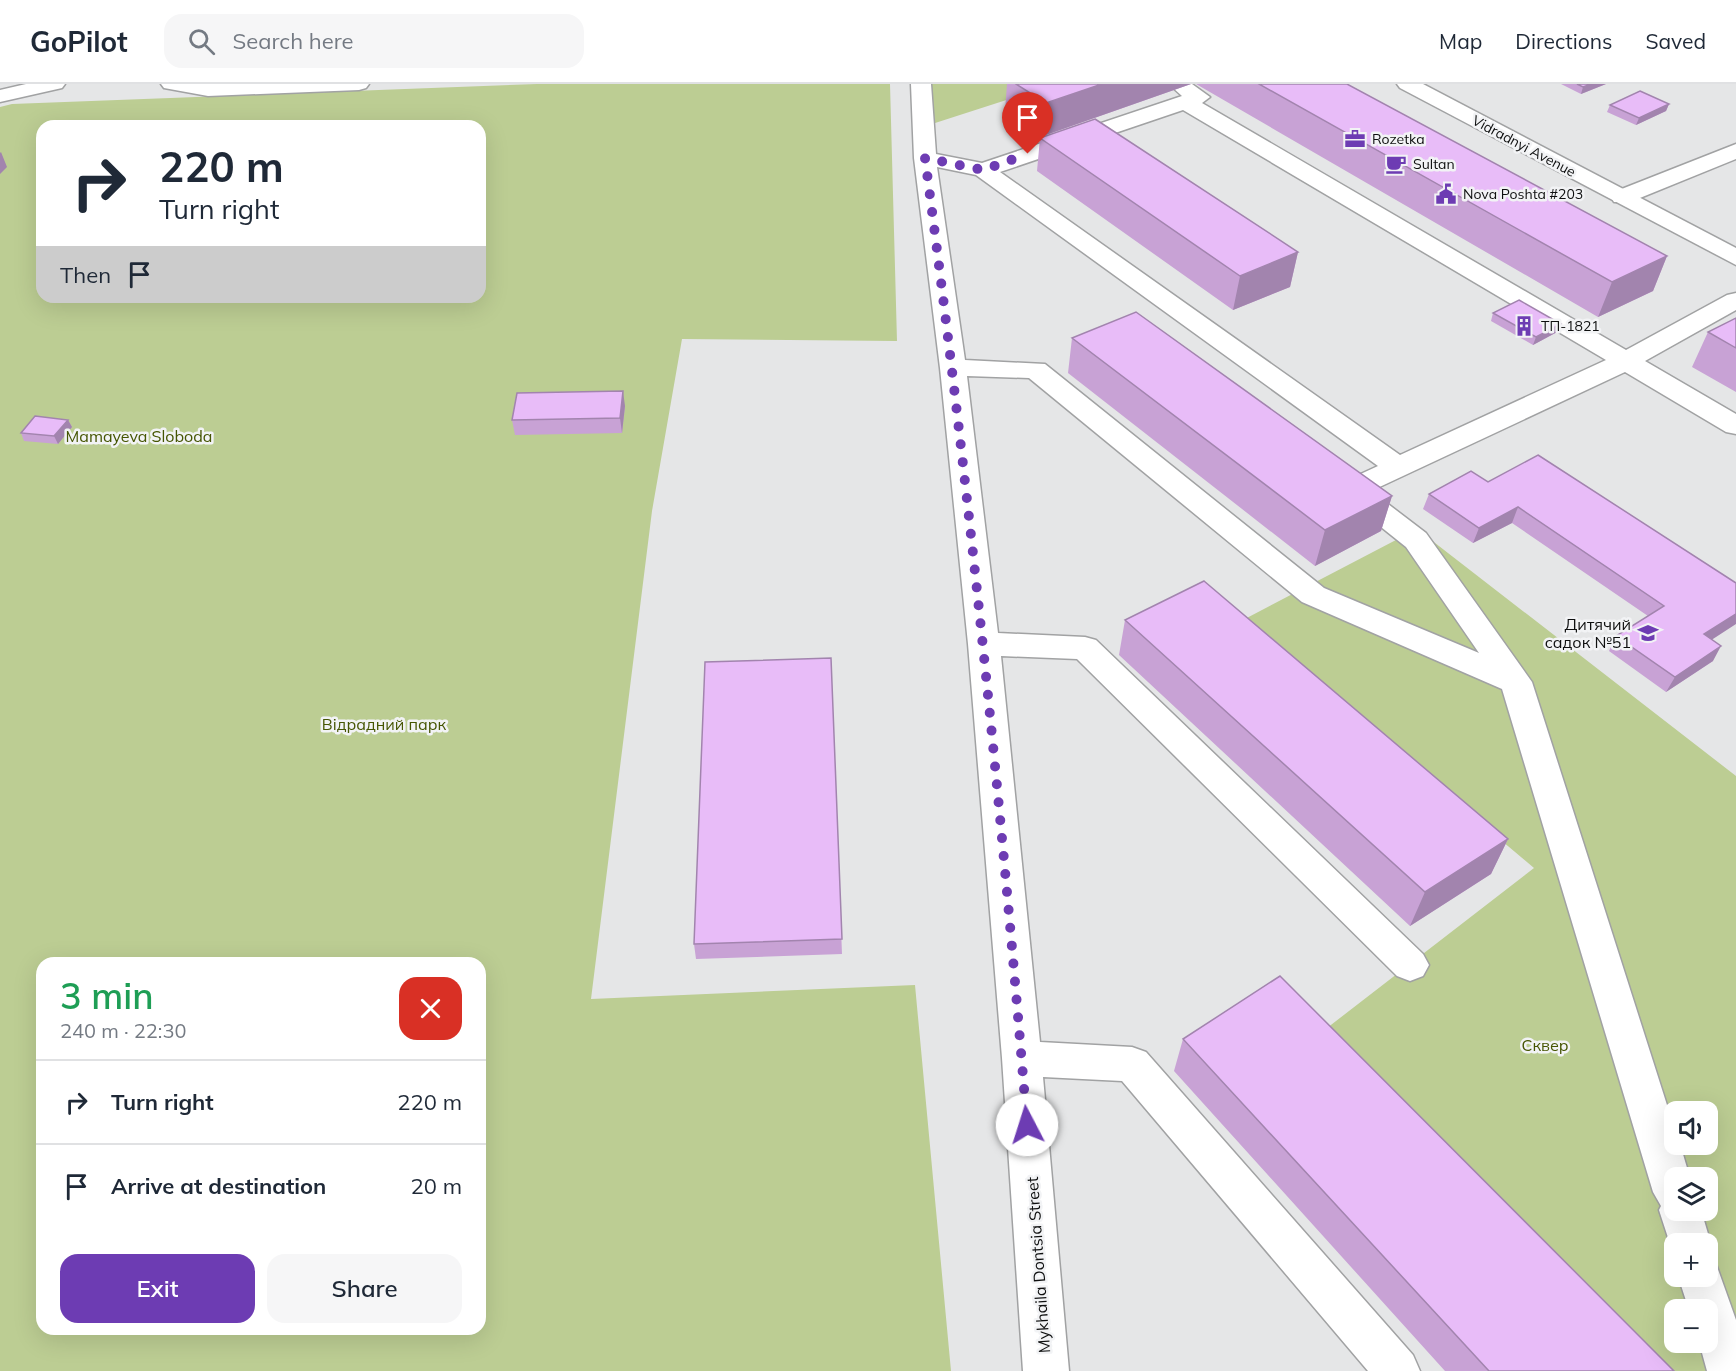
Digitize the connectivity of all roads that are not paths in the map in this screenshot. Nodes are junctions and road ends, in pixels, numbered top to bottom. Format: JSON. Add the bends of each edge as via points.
{"nodes":[{"id":1,"x":56,"y":84,"type":"edge"},
{"id":2,"x":171,"y":84,"type":"edge"},
{"id":3,"x":359,"y":84,"type":"edge"},
{"id":4,"x":921,"y":84,"type":"edge"},
{"id":5,"x":1407,"y":84,"type":"edge"},
{"id":6,"x":0,"y":96,"type":"edge"},
{"id":7,"x":1736,"y":151,"type":"edge"},
{"id":8,"x":925,"y":158,"type":"junction"},
{"id":9,"x":983,"y":170,"type":"junction"},
{"id":10,"x":1622,"y":197,"type":"junction"},
{"id":11,"x":1736,"y":258,"type":"edge"},
{"id":12,"x":1736,"y":300,"type":"edge"},
{"id":13,"x":1626,"y":361,"type":"junction"},
{"id":14,"x":953,"y":368,"type":"junction"},
{"id":15,"x":1736,"y":426,"type":"edge"},
{"id":16,"x":1396,"y":466,"type":"junction"},
{"id":17,"x":984,"y":644,"type":"junction"},
{"id":18,"x":1516,"y":682,"type":"junction"},
{"id":19,"x":1410,"y":965,"type":"dead end"},
{"id":20,"x":1022,"y":1058,"type":"junction"},
{"id":21,"x":1666,"y":1167,"type":"edge"},
{"id":22,"x":1703,"y":1287,"type":"edge"},
{"id":23,"x":1047,"y":1371,"type":"edge"},
{"id":24,"x":1397,"y":1371,"type":"edge"},
{"id":25,"x":1730,"y":1371,"type":"edge"}],
"edges":[{"from":1,"to":6,"type":"street"},
{"from":2,"to":3,"type":"street","via":[[208,90]]},
{"from":4,"to":8,"type":"street","name":"Mykhaila Dontsia Street"},
{"from":5,"to":10,"type":"street","name":"Vidradnyi Avenue"},
{"from":7,"to":10,"type":"street"},
{"from":8,"to":9,"type":"street"},
{"from":8,"to":14,"type":"street","name":"Mykhaila Dontsia Street"},
{"from":9,"to":13,"type":"street","via":[[1184,95]]},
{"from":9,"to":16,"type":"street"},
{"from":10,"to":11,"type":"street","name":"Vidradnyi Avenue"},
{"from":12,"to":13,"type":"street"},
{"from":13,"to":15,"type":"street"},
{"from":13,"to":16,"type":"street"},
{"from":14,"to":17,"type":"street","name":"Mykhaila Dontsia Street"},
{"from":14,"to":18,"type":"street","via":[[1036,370],[1313,595]]},
{"from":16,"to":18,"type":"street","via":[[1351,489],[1416,540]]},
{"from":17,"to":19,"type":"street","via":[[1085,648]]},
{"from":17,"to":20,"type":"street","name":"Mykhaila Dontsia Street"},
{"from":18,"to":21,"type":"street"},
{"from":20,"to":23,"type":"street","name":"Mykhaila Dontsia Street"},
{"from":20,"to":24,"type":"street","via":[[1132,1064]]},
{"from":22,"to":25,"type":"street"}]}
